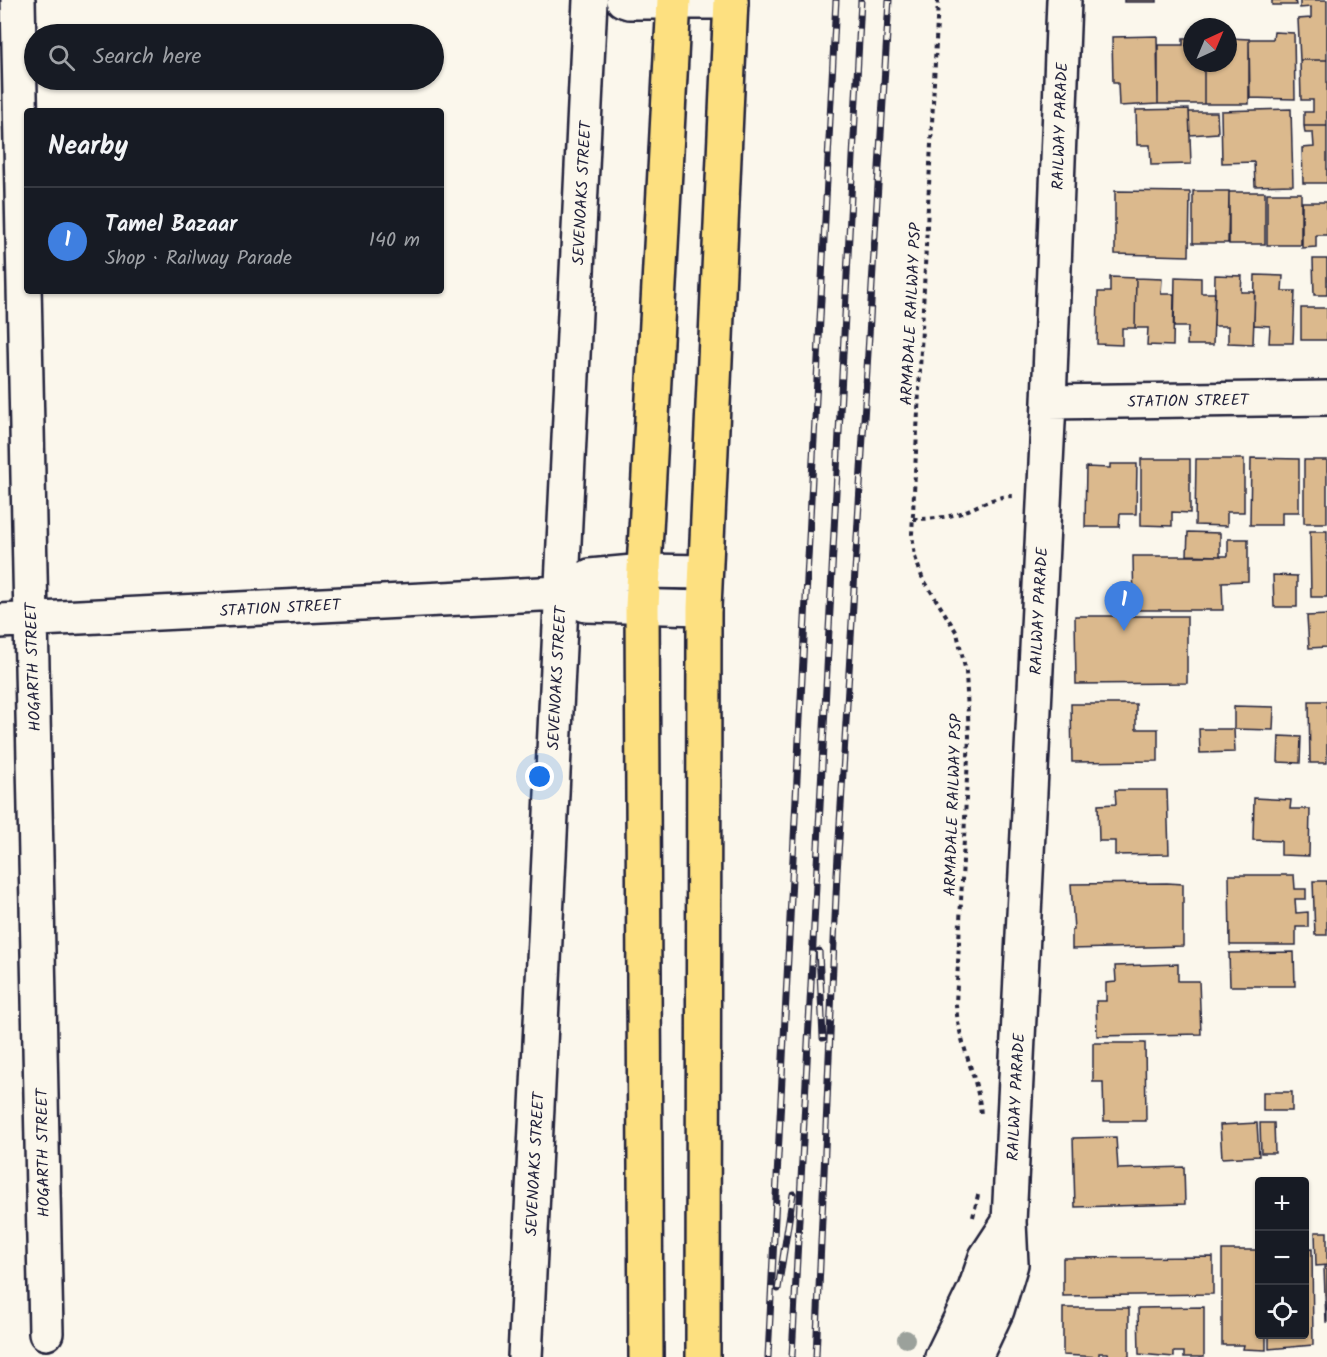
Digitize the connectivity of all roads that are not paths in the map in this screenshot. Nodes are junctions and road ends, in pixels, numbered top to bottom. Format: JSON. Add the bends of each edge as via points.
{"nodes":[{"id":1,"x":18,"y":0,"type":"edge"},
{"id":2,"x":590,"y":0,"type":"edge"},
{"id":3,"x":623,"y":0,"type":"edge"},
{"id":4,"x":1064,"y":0,"type":"edge"},
{"id":5,"x":674,"y":1,"type":"edge"},
{"id":6,"x":731,"y":1,"type":"edge"},
{"id":7,"x":1327,"y":398,"type":"edge"},
{"id":8,"x":1049,"y":402,"type":"junction"},
{"id":9,"x":644,"y":571,"type":"junction"},
{"id":10,"x":705,"y":572,"type":"junction"},
{"id":11,"x":560,"y":593,"type":"junction"},
{"id":12,"x":642,"y":607,"type":"junction"},
{"id":13,"x":704,"y":608,"type":"junction"},
{"id":14,"x":15,"y":620,"type":"edge"},
{"id":15,"x":46,"y":1333,"type":"dead end"},
{"id":16,"x":965,"y":1354,"type":"edge"},
{"id":17,"x":525,"y":1357,"type":"edge"},
{"id":18,"x":646,"y":1357,"type":"edge"},
{"id":19,"x":703,"y":1357,"type":"edge"}],
"edges":[{"from":1,"to":14,"type":"street","name":"HOGARTH STREET"},
{"from":2,"to":11,"type":"street","name":"SEVENOAKS STREET"},
{"from":3,"to":5,"type":"street"},
{"from":4,"to":8,"type":"street","name":"RAILWAY PARADE"},
{"from":5,"to":6,"type":"street"},
{"from":5,"to":9,"type":"main road"},
{"from":6,"to":10,"type":"main road"},
{"from":7,"to":8,"type":"street","name":"STATION STREET"},
{"from":8,"to":16,"type":"street","name":"RAILWAY PARADE","via":[[1009,1222],[1011,1264],[997,1310]]},
{"from":9,"to":10,"type":"street","name":"STATION STREET"},
{"from":9,"to":11,"type":"street","name":"STATION STREET","via":[[590,576]]},
{"from":9,"to":12,"type":"main road"},
{"from":10,"to":13,"type":"main road"},
{"from":11,"to":12,"type":"street","name":"STATION STREET","via":[[586,605]]},
{"from":11,"to":14,"type":"street","name":"STATION STREET"},
{"from":11,"to":17,"type":"street","name":"SEVENOAKS STREET"},
{"from":12,"to":13,"type":"street","name":"STATION STREET"},
{"from":12,"to":18,"type":"main road"},
{"from":13,"to":19,"type":"main road"},
{"from":14,"to":15,"type":"street","name":"HOGARTH STREET"}]}
